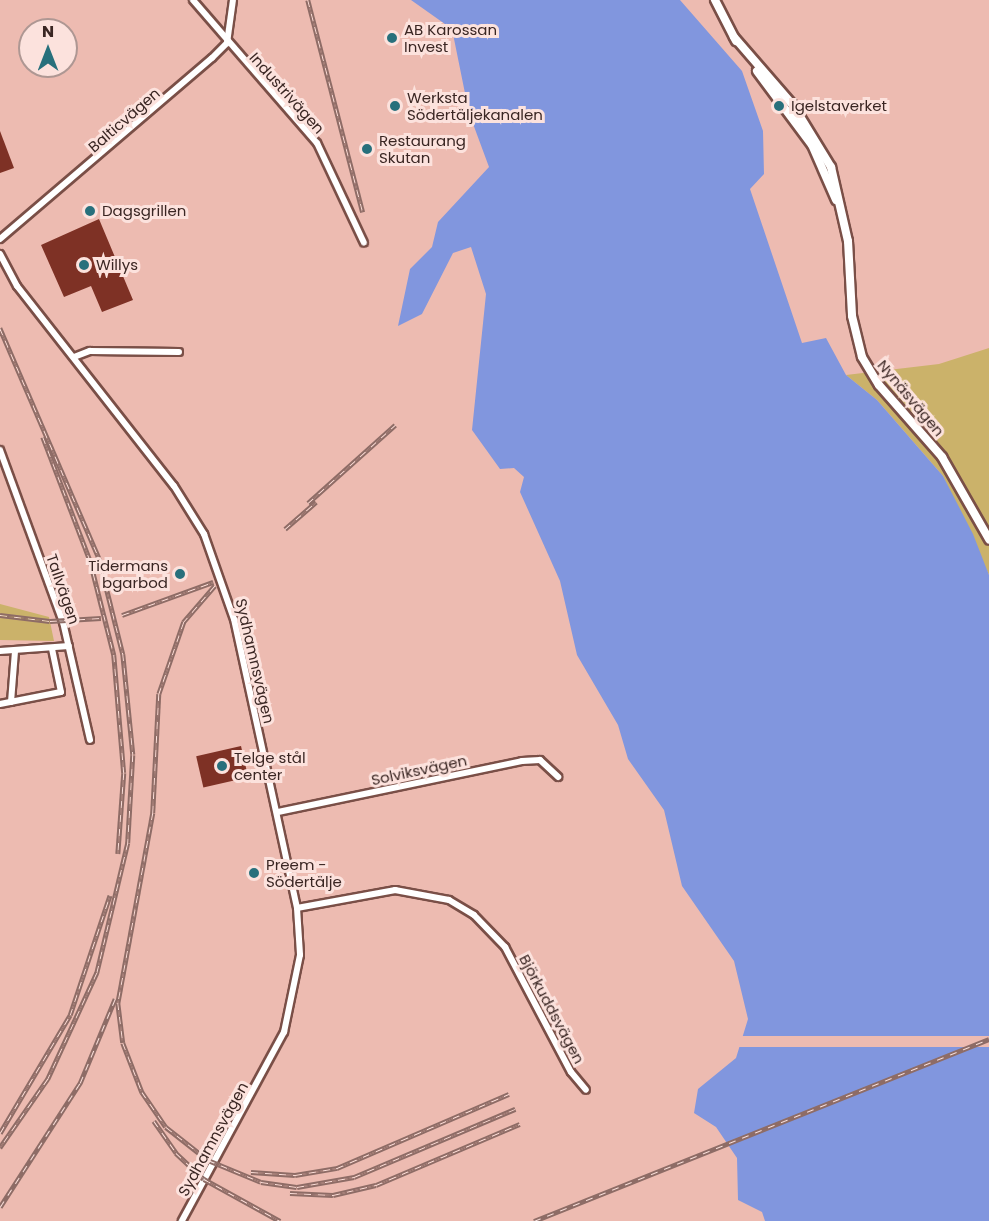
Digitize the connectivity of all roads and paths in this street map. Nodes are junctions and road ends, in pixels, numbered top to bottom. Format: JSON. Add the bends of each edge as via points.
{"nodes":[{"id":1,"x":193,"y":0,"type":"edge"},
{"id":2,"x":233,"y":0,"type":"edge"},
{"id":3,"x":715,"y":0,"type":"edge"},
{"id":4,"x":227,"y":43,"type":"junction"},
{"id":5,"x":0,"y":239,"type":"edge"},
{"id":6,"x":364,"y":243,"type":"dead end"},
{"id":7,"x":0,"y":254,"type":"edge"},
{"id":8,"x":179,"y":352,"type":"dead end"},
{"id":9,"x":74,"y":357,"type":"junction"},
{"id":10,"x":0,"y":450,"type":"edge"},
{"id":11,"x":989,"y":539,"type":"edge"},
{"id":12,"x":69,"y":646,"type":"junction"},
{"id":13,"x":52,"y":649,"type":"junction"},
{"id":14,"x":0,"y":651,"type":"edge"},
{"id":15,"x":15,"y":651,"type":"junction"},
{"id":16,"x":11,"y":702,"type":"junction"},
{"id":17,"x":0,"y":704,"type":"edge"},
{"id":18,"x":90,"y":740,"type":"dead end"},
{"id":19,"x":558,"y":777,"type":"dead end"},
{"id":20,"x":278,"y":812,"type":"junction"},
{"id":21,"x":297,"y":908,"type":"junction"},
{"id":22,"x":586,"y":1090,"type":"dead end"},
{"id":23,"x":182,"y":1221,"type":"edge"}],
"edges":[{"from":1,"to":4,"type":"street","name":"Industrivägen"},
{"from":2,"to":4,"type":"street"},
{"from":3,"to":11,"type":"street","name":"Nynäsvägen","via":[[734,37],[819,142],[841,198],[854,331],[862,357],[879,385],[942,457]]},
{"from":4,"to":5,"type":"street","name":"Balticvägen"},
{"from":4,"to":6,"type":"street","name":"Industrivägen","via":[[317,143]]},
{"from":7,"to":9,"type":"street","name":"Sydhamnsvägen","via":[[17,286]]},
{"from":8,"to":9,"type":"street","via":[[90,351]]},
{"from":9,"to":20,"type":"street","name":"Sydhamnsvägen","via":[[174,486],[204,534],[234,619]]},
{"from":10,"to":12,"type":"street","name":"Tallvägen"},
{"from":12,"to":13,"type":"street"},
{"from":12,"to":18,"type":"street","name":"Tallvägen"},
{"from":13,"to":15,"type":"street"},
{"from":13,"to":16,"type":"street","via":[[61,692]]},
{"from":14,"to":15,"type":"street"},
{"from":15,"to":16,"type":"street"},
{"from":16,"to":17,"type":"street"},
{"from":19,"to":20,"type":"street","name":"Solviksvägen","via":[[540,760],[522,761]]},
{"from":20,"to":21,"type":"street","name":"Sydhamnsvägen"},
{"from":21,"to":22,"type":"street","name":"Björkuddsvägen","via":[[395,890],[449,900],[474,915],[506,948],[571,1072]]},
{"from":21,"to":23,"type":"street","name":"Sydhamnsvägen","via":[[300,955],[284,1032]]}]}
